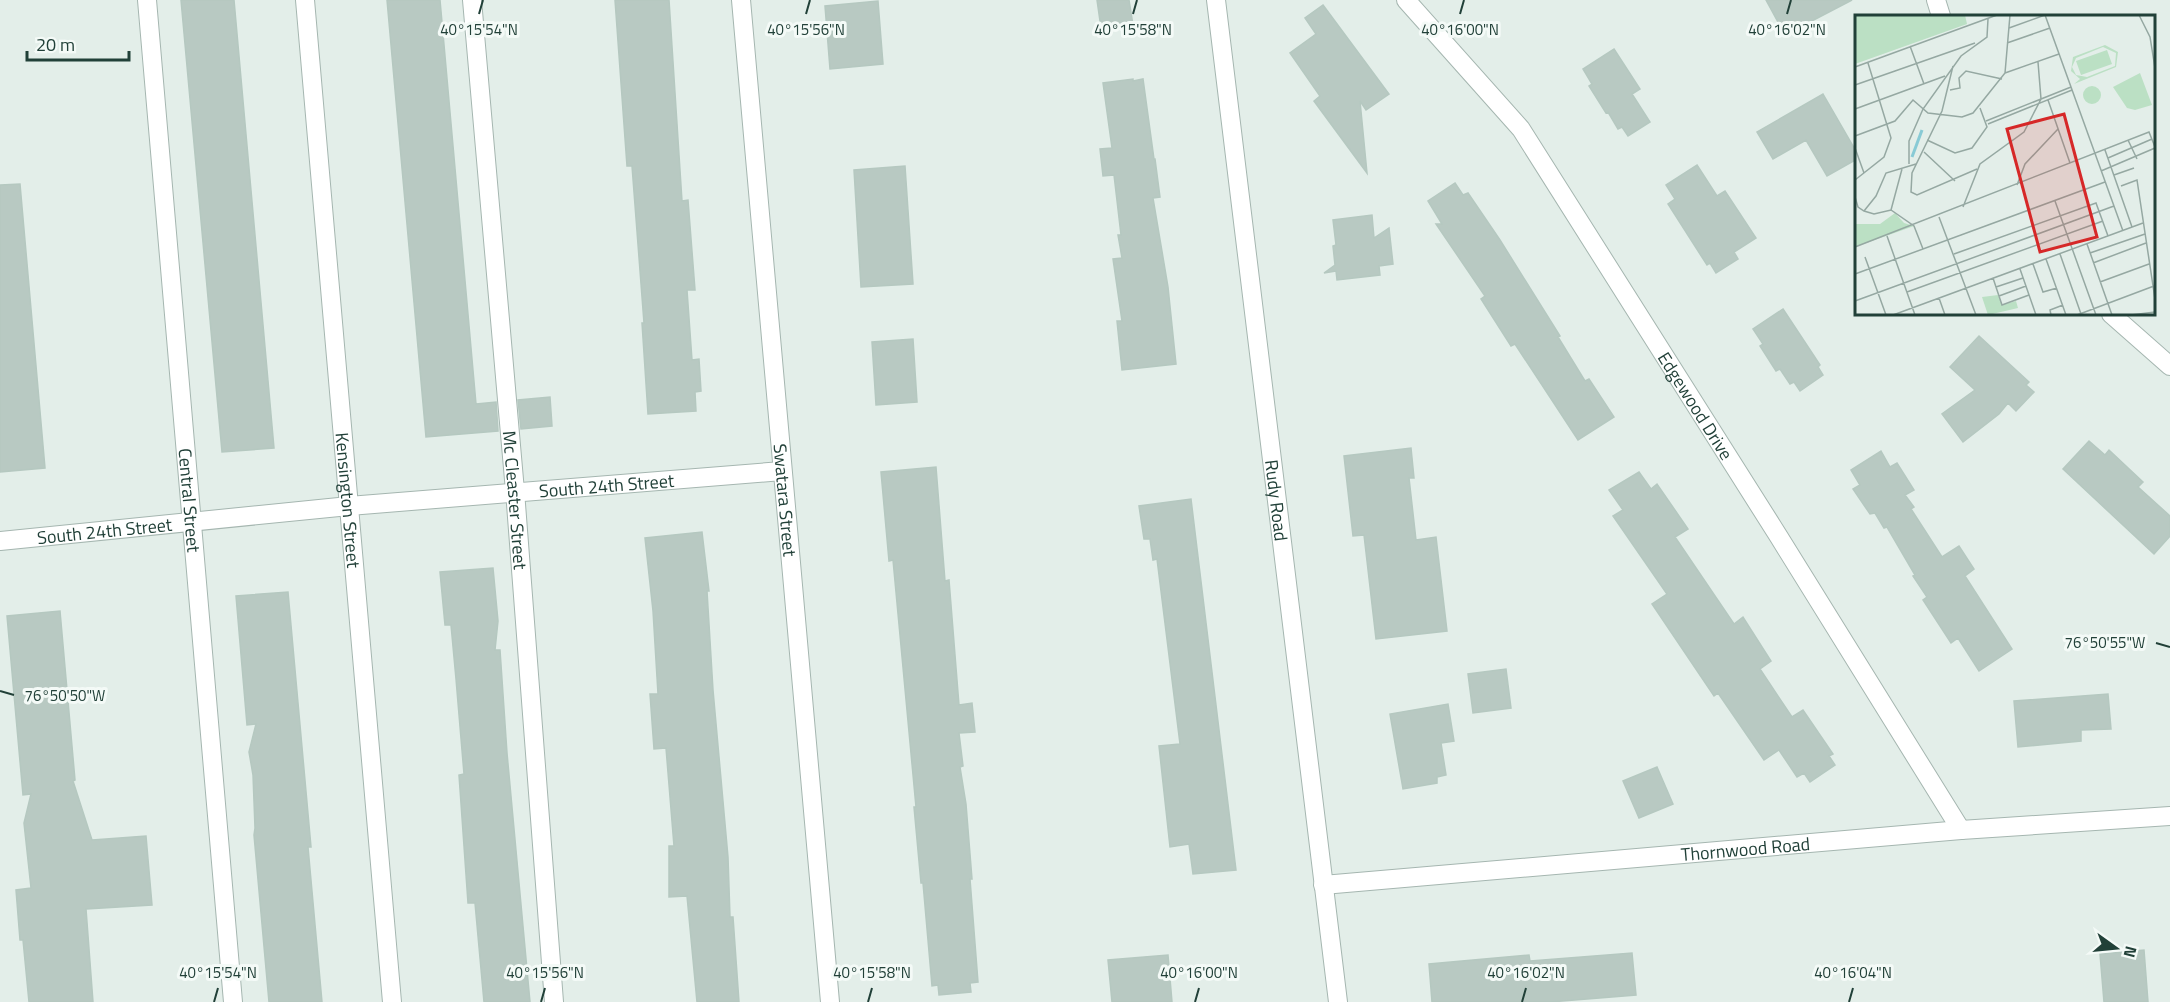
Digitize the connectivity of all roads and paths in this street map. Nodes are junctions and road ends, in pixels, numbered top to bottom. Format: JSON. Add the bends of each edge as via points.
{"nodes":[{"id":1,"x":147,"y":0,"type":"edge"},
{"id":2,"x":306,"y":0,"type":"edge"},
{"id":3,"x":472,"y":0,"type":"edge"},
{"id":4,"x":741,"y":0,"type":"edge"},
{"id":5,"x":1216,"y":0,"type":"edge"},
{"id":6,"x":1406,"y":0,"type":"edge"},
{"id":7,"x":1936,"y":0,"type":"edge"},
{"id":8,"x":1941,"y":15,"type":"edge"},
{"id":9,"x":2112,"y":315,"type":"edge"},
{"id":10,"x":2170,"y":366,"type":"edge"},
{"id":11,"x":782,"y":471,"type":"junction"},
{"id":12,"x":515,"y":491,"type":"junction"},
{"id":13,"x":349,"y":506,"type":"junction"},
{"id":14,"x":192,"y":523,"type":"junction"},
{"id":15,"x":0,"y":541,"type":"edge"},
{"id":16,"x":2170,"y":816,"type":"edge"},
{"id":17,"x":1961,"y":830,"type":"junction"},
{"id":18,"x":1323,"y":885,"type":"junction"},
{"id":19,"x":233,"y":1002,"type":"edge"},
{"id":20,"x":392,"y":1002,"type":"edge"},
{"id":21,"x":554,"y":1002,"type":"edge"},
{"id":22,"x":830,"y":1002,"type":"edge"},
{"id":23,"x":1338,"y":1002,"type":"edge"}],
"edges":[{"from":1,"to":14,"type":"street","name":"Central Street"},
{"from":2,"to":13,"type":"street","name":"Kensington Street"},
{"from":3,"to":12,"type":"street","name":"Mc Cleaster Street"},
{"from":4,"to":11,"type":"street","name":"Swatara Street"},
{"from":5,"to":18,"type":"street","name":"Rudy Road"},
{"from":6,"to":17,"type":"street","name":"Edgewood Drive","via":[[1521,129]]},
{"from":7,"to":8,"type":"street"},
{"from":9,"to":10,"type":"street"},
{"from":11,"to":12,"type":"street","name":"South 24th Street"},
{"from":11,"to":22,"type":"street","name":"Swatara Street"},
{"from":12,"to":13,"type":"street","name":"South 24th Street"},
{"from":12,"to":21,"type":"street","name":"Mc Cleaster Street"},
{"from":13,"to":14,"type":"street","name":"South 24th Street"},
{"from":13,"to":20,"type":"street","name":"Kensington Street"},
{"from":14,"to":15,"type":"street","name":"South 24th Street"},
{"from":14,"to":19,"type":"street","name":"Central Street"},
{"from":16,"to":17,"type":"street","name":"Thornwood Road"},
{"from":17,"to":18,"type":"street","name":"Thornwood Road"},
{"from":18,"to":23,"type":"street","name":"Rudy Road"}]}
